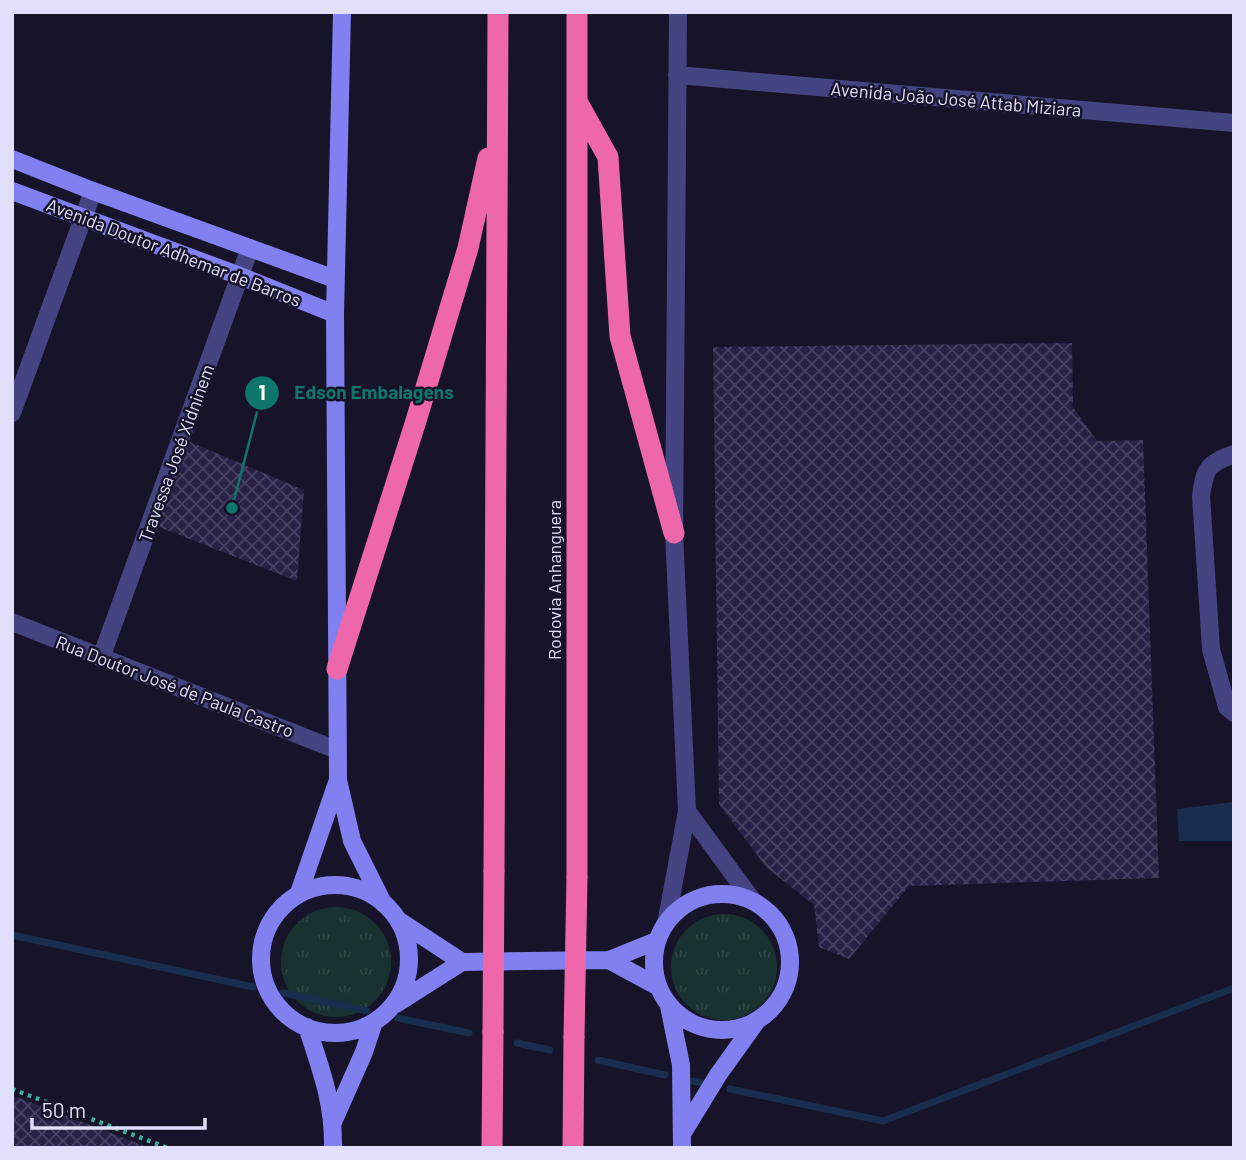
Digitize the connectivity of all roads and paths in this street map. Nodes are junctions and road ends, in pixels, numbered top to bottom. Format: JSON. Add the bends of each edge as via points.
{"nodes":[{"id":1,"x":342,"y":12,"type":"edge"},
{"id":2,"x":498,"y":12,"type":"edge"},
{"id":3,"x":577,"y":12,"type":"edge"},
{"id":4,"x":678,"y":12,"type":"edge"},
{"id":5,"x":677,"y":75,"type":"junction"},
{"id":6,"x":577,"y":100,"type":"junction"},
{"id":7,"x":497,"y":108,"type":"junction"},
{"id":8,"x":1234,"y":123,"type":"edge"},
{"id":9,"x":12,"y":159,"type":"edge"},
{"id":10,"x":12,"y":191,"type":"edge"},
{"id":11,"x":93,"y":191,"type":"junction"},
{"id":12,"x":84,"y":218,"type":"junction"},
{"id":13,"x":250,"y":248,"type":"junction"},
{"id":14,"x":240,"y":276,"type":"junction"},
{"id":15,"x":335,"y":279,"type":"junction"},
{"id":16,"x":335,"y":314,"type":"junction"},
{"id":17,"x":12,"y":413,"type":"edge"},
{"id":18,"x":1234,"y":454,"type":"edge"},
{"id":19,"x":674,"y":533,"type":"junction"},
{"id":20,"x":12,"y":622,"type":"edge"},
{"id":21,"x":101,"y":658,"type":"junction"},
{"id":22,"x":337,"y":669,"type":"junction"},
{"id":23,"x":1234,"y":713,"type":"edge"},
{"id":24,"x":337,"y":750,"type":"junction"},
{"id":25,"x":338,"y":780,"type":"junction"},
{"id":26,"x":687,"y":811,"type":"junction"},
{"id":27,"x":299,"y":893,"type":"junction"},
{"id":28,"x":754,"y":901,"type":"junction"},
{"id":29,"x":383,"y":903,"type":"junction"},
{"id":30,"x":667,"y":919,"type":"junction"},
{"id":31,"x":398,"y":920,"type":"junction"},
{"id":32,"x":656,"y":941,"type":"junction"},
{"id":33,"x":609,"y":960,"type":"junction"},
{"id":34,"x":462,"y":962,"type":"junction"},
{"id":35,"x":657,"y":986,"type":"junction"},
{"id":36,"x":669,"y":1006,"type":"junction"},
{"id":37,"x":392,"y":1007,"type":"junction"},
{"id":38,"x":374,"y":1022,"type":"junction"},
{"id":39,"x":756,"y":1022,"type":"junction"},
{"id":40,"x":307,"y":1027,"type":"junction"},
{"id":41,"x":12,"y":1089,"type":"edge"},
{"id":42,"x":333,"y":1122,"type":"junction"},
{"id":43,"x":682,"y":1141,"type":"edge"},
{"id":44,"x":168,"y":1148,"type":"edge"},
{"id":45,"x":333,"y":1148,"type":"edge"},
{"id":46,"x":492,"y":1148,"type":"edge"},
{"id":47,"x":573,"y":1148,"type":"edge"}],
"edges":[{"from":1,"to":15,"type":"main road"},
{"from":2,"to":7,"type":"highway"},
{"from":3,"to":6,"type":"highway","name":"Rodovia Anhanguera"},
{"from":4,"to":5,"type":"street"},
{"from":5,"to":8,"type":"street","name":"Avenida João José Attab Miziara"},
{"from":5,"to":19,"type":"street"},
{"from":6,"to":19,"type":"highway","via":[[608,157],[620,336]]},
{"from":6,"to":47,"type":"highway","name":"Rodovia Anhanguera","bridge":true},
{"from":7,"to":22,"type":"highway","via":[[468,248]]},
{"from":7,"to":46,"type":"highway","bridge":true},
{"from":9,"to":11,"type":"main road","name":"Avenida Doutor Adhemar de Barros"},
{"from":10,"to":12,"type":"main road","name":"Avenida Doutor Adhemar de Barros"},
{"from":11,"to":12,"type":"street"},
{"from":11,"to":13,"type":"main road","name":"Avenida Doutor Adhemar de Barros"},
{"from":12,"to":14,"type":"main road","name":"Avenida Doutor Adhemar de Barros"},
{"from":12,"to":17,"type":"street"},
{"from":13,"to":14,"type":"street","name":"Travessa José Xidninem"},
{"from":13,"to":15,"type":"main road","name":"Avenida Doutor Adhemar de Barros"},
{"from":14,"to":16,"type":"main road","name":"Avenida Doutor Adhemar de Barros"},
{"from":14,"to":21,"type":"street","name":"Travessa José Xidninem"},
{"from":15,"to":16,"type":"main road"},
{"from":16,"to":22,"type":"main road"},
{"from":18,"to":23,"type":"street","via":[[1214,462],[1204,476],[1201,496],[1211,649],[1227,707]]},
{"from":19,"to":26,"type":"street"},
{"from":20,"to":21,"type":"street","name":"Rua Doutor José de Paula Castro"},
{"from":21,"to":24,"type":"street","name":"Rua Doutor José de Paula Castro"},
{"from":22,"to":24,"type":"main road"},
{"from":24,"to":25,"type":"main road"},
{"from":25,"to":27,"type":"main road"},
{"from":25,"to":29,"type":"main road","via":[[352,841]]},
{"from":26,"to":28,"type":"street"},
{"from":26,"to":30,"type":"street"},
{"from":27,"to":29,"type":"main road","via":[[343,885],[365,891]]},
{"from":27,"to":40,"type":"main road","via":[[280,908],[267,928],[262,974],[271,997],[286,1015]]},
{"from":28,"to":30,"type":"main road","via":[[730,894],[707,895],[685,904]]},
{"from":28,"to":39,"type":"main road","via":[[783,930],[790,950],[785,992]]},
{"from":29,"to":31,"type":"main road"},
{"from":30,"to":32,"type":"main road"},
{"from":31,"to":34,"type":"main road"},
{"from":31,"to":37,"type":"main road","via":[[407,942],[409,965],[404,987]]},
{"from":32,"to":33,"type":"main road"},
{"from":32,"to":35,"type":"main road","via":[[652,963]]},
{"from":33,"to":34,"type":"main road"},
{"from":33,"to":35,"type":"main road"},
{"from":34,"to":37,"type":"main road"},
{"from":35,"to":36,"type":"main road"},
{"from":36,"to":39,"type":"main road","via":[[687,1021],[709,1030],[733,1030]]},
{"from":36,"to":43,"type":"main road","via":[[681,1065]]},
{"from":37,"to":38,"type":"main road"},
{"from":38,"to":40,"type":"main road","via":[[353,1031],[330,1033]]},
{"from":38,"to":42,"type":"main road"},
{"from":39,"to":43,"type":"main road","via":[[718,1075]]},
{"from":40,"to":42,"type":"main road"},
{"from":41,"to":44,"type":"path"},
{"from":42,"to":45,"type":"main road"}]}
